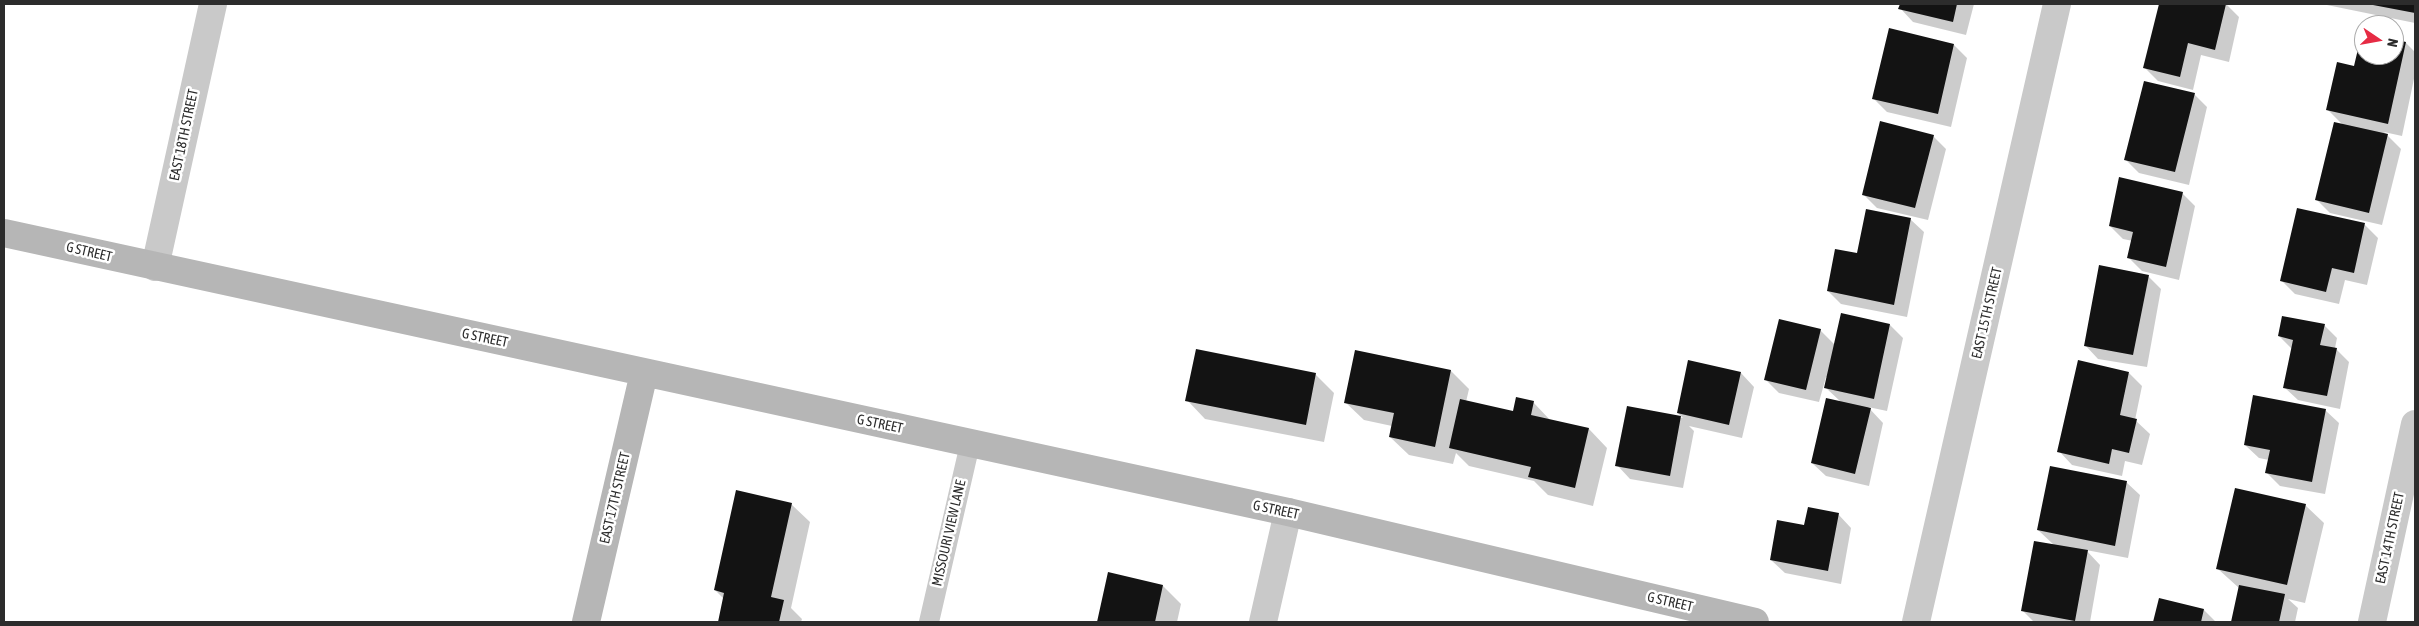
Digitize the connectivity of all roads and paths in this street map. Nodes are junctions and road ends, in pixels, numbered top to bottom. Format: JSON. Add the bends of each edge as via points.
{"nodes":[{"id":1,"x":213,"y":4,"type":"edge"},
{"id":2,"x":2057,"y":4,"type":"edge"},
{"id":3,"x":4,"y":233,"type":"edge"},
{"id":4,"x":155,"y":267,"type":"junction"},
{"id":5,"x":644,"y":373,"type":"junction"},
{"id":6,"x":2415,"y":424,"type":"edge"},
{"id":7,"x":970,"y":444,"type":"junction"},
{"id":8,"x":1288,"y":512,"type":"junction"},
{"id":9,"x":586,"y":622,"type":"edge"},
{"id":10,"x":929,"y":622,"type":"edge"},
{"id":11,"x":1263,"y":622,"type":"edge"},
{"id":12,"x":1756,"y":622,"type":"edge"},
{"id":13,"x":1916,"y":622,"type":"edge"},
{"id":14,"x":2372,"y":622,"type":"edge"}],
"edges":[{"from":1,"to":4,"type":"street","name":"EAST 18TH STREET"},
{"from":2,"to":13,"type":"street","name":"EAST 15TH STREET"},
{"from":3,"to":4,"type":"main road","name":"G STREET"},
{"from":4,"to":5,"type":"main road","name":"G STREET"},
{"from":5,"to":7,"type":"main road","name":"G STREET"},
{"from":5,"to":9,"type":"main road","name":"EAST 17TH STREET"},
{"from":6,"to":14,"type":"street","name":"EAST 14TH STREET"},
{"from":7,"to":8,"type":"main road","name":"G STREET"},
{"from":7,"to":10,"type":"lane","name":"MISSOURI VIEW LANE"},
{"from":8,"to":11,"type":"street"},
{"from":8,"to":12,"type":"main road","name":"G STREET"}]}
